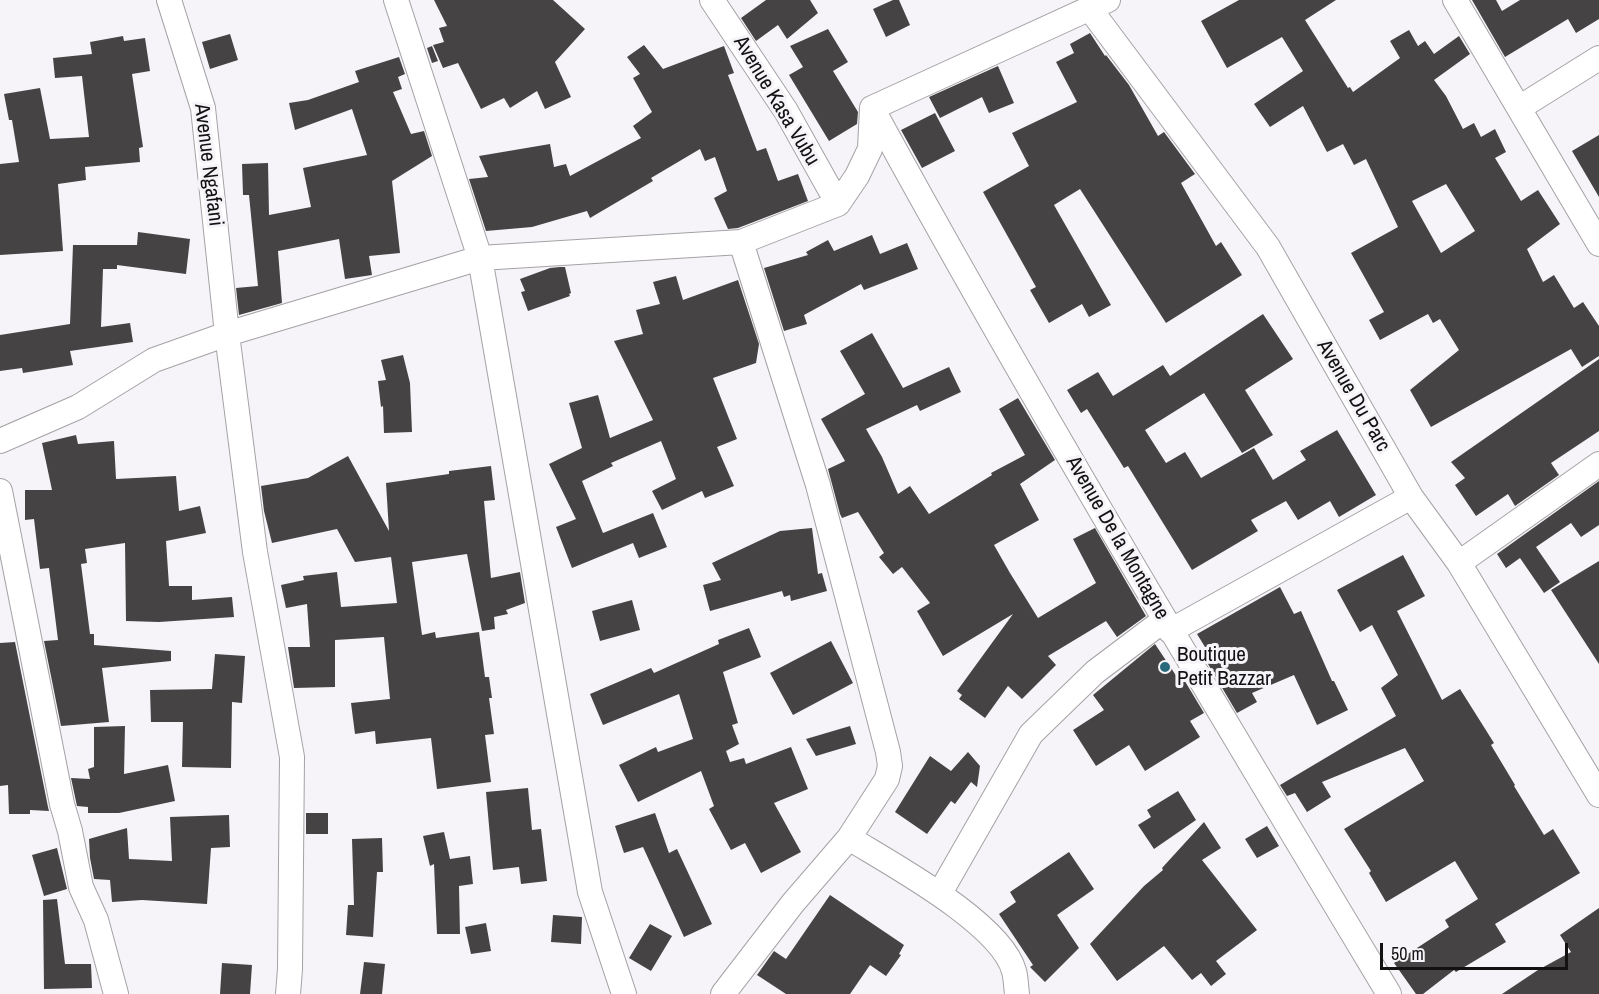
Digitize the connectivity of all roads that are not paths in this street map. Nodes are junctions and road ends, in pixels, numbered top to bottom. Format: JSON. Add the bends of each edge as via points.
{"nodes":[{"id":1,"x":170,"y":0,"type":"edge"},
{"id":2,"x":396,"y":0,"type":"edge"},
{"id":3,"x":712,"y":0,"type":"edge"},
{"id":4,"x":1455,"y":0,"type":"edge"},
{"id":5,"x":1099,"y":5,"type":"edge"},
{"id":6,"x":1599,"y":57,"type":"edge"},
{"id":7,"x":872,"y":108,"type":"junction"},
{"id":8,"x":1519,"y":108,"type":"junction"},
{"id":9,"x":838,"y":204,"type":"junction"},
{"id":10,"x":741,"y":242,"type":"junction"},
{"id":11,"x":1599,"y":244,"type":"edge"},
{"id":12,"x":480,"y":258,"type":"junction"},
{"id":13,"x":227,"y":334,"type":"junction"},
{"id":14,"x":0,"y":441,"type":"edge"},
{"id":15,"x":1599,"y":464,"type":"edge"},
{"id":16,"x":0,"y":491,"type":"edge"},
{"id":17,"x":1411,"y":497,"type":"junction"},
{"id":18,"x":1459,"y":563,"type":"junction"},
{"id":19,"x":1167,"y":626,"type":"junction"},
{"id":20,"x":1598,"y":792,"type":"edge"},
{"id":21,"x":849,"y":838,"type":"junction"},
{"id":22,"x":940,"y":893,"type":"junction"},
{"id":23,"x":116,"y":994,"type":"edge"},
{"id":24,"x":288,"y":994,"type":"edge"},
{"id":25,"x":624,"y":994,"type":"edge"},
{"id":26,"x":723,"y":994,"type":"edge"},
{"id":27,"x":1017,"y":994,"type":"edge"},
{"id":28,"x":1389,"y":994,"type":"edge"}],
"edges":[{"from":1,"to":13,"type":"street","name":"Avenue Ngafani","via":[[203,108]]},
{"from":2,"to":12,"type":"street"},
{"from":3,"to":9,"type":"street","name":"Avenue Kasa Vubu","via":[[786,111]]},
{"from":4,"to":8,"type":"street"},
{"from":5,"to":7,"type":"street"},
{"from":5,"to":17,"type":"street","name":"Avenue Du Parc","via":[[1268,248]]},
{"from":6,"to":8,"type":"street"},
{"from":7,"to":9,"type":"street","via":[[870,149]]},
{"from":7,"to":19,"type":"street","name":"Avenue De la Montagne"},
{"from":8,"to":11,"type":"street"},
{"from":9,"to":10,"type":"street"},
{"from":10,"to":12,"type":"street"},
{"from":10,"to":21,"type":"street","via":[[818,485],[888,752],[887,779]]},
{"from":12,"to":13,"type":"street"},
{"from":12,"to":25,"type":"street","via":[[590,892]]},
{"from":13,"to":14,"type":"street","via":[[154,360],[78,407]]},
{"from":13,"to":24,"type":"street","name":"Avenue Ngafani","via":[[255,552],[292,757]]},
{"from":15,"to":18,"type":"street"},
{"from":16,"to":23,"type":"street","via":[[81,887],[96,920]]},
{"from":17,"to":18,"type":"street","name":"Avenue Du Parc"},
{"from":17,"to":19,"type":"street"},
{"from":18,"to":20,"type":"street","name":"Avenue Du Parc"},
{"from":19,"to":22,"type":"street","via":[[1095,672],[1031,734]]},
{"from":19,"to":28,"type":"street","name":"Avenue De la Montagne"},
{"from":21,"to":22,"type":"street"},
{"from":21,"to":26,"type":"street"},
{"from":22,"to":27,"type":"street","via":[[998,942],[1014,970]]}]}
